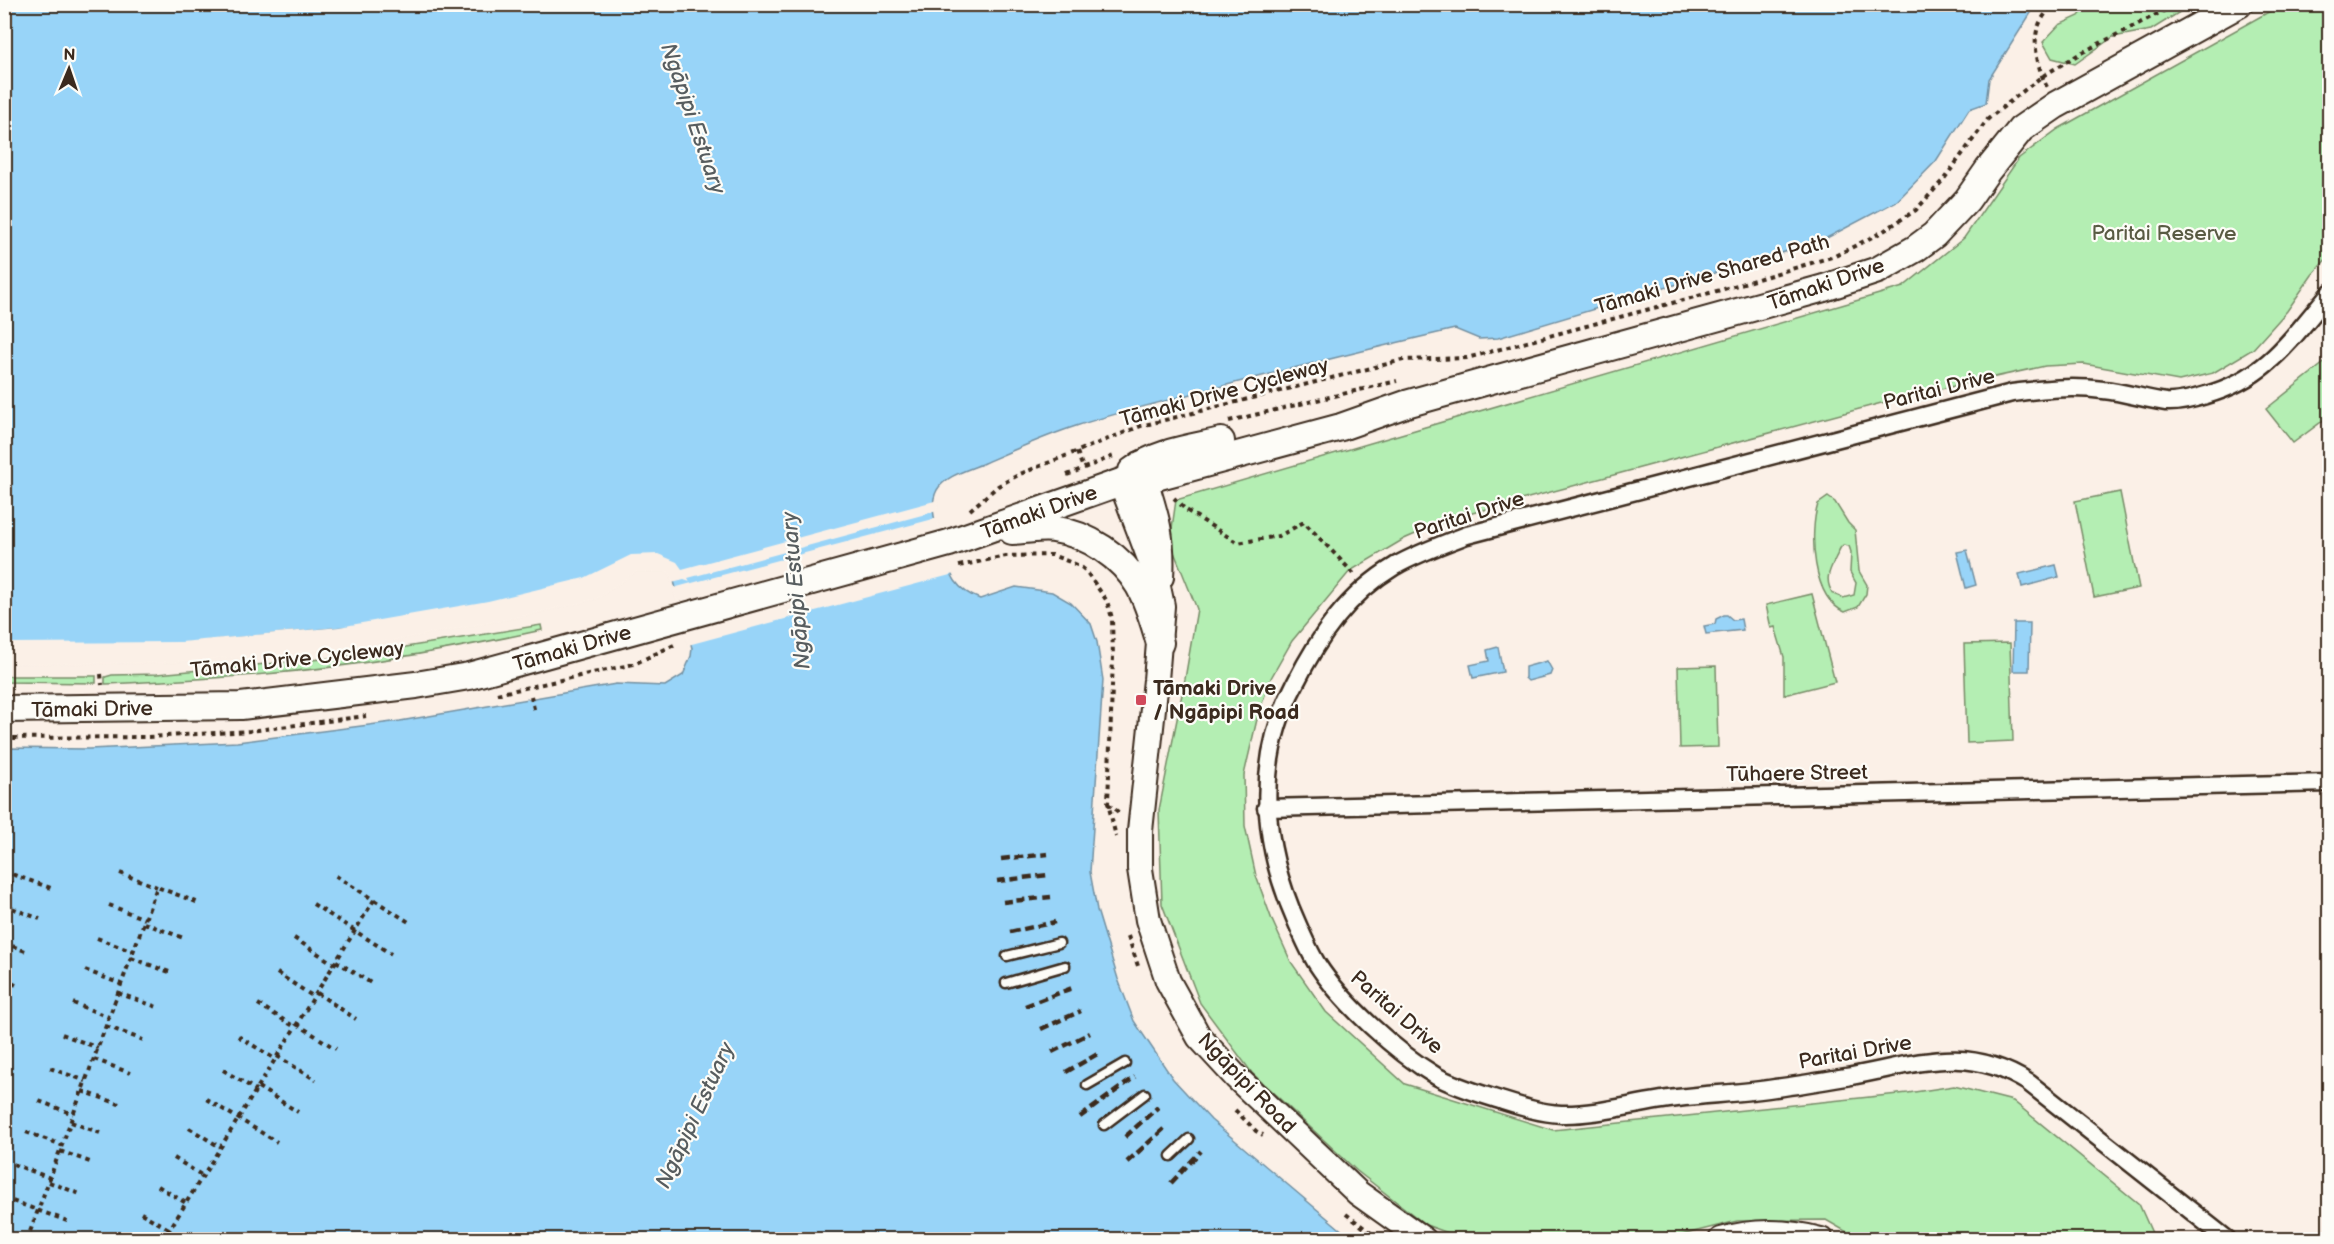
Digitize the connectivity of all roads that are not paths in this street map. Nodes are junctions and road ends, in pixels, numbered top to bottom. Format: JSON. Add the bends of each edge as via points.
{"nodes":[{"id":1,"x":2239,"y":4,"type":"edge"},
{"id":2,"x":2330,"y":293,"type":"edge"},
{"id":3,"x":1135,"y":475,"type":"junction"},
{"id":4,"x":987,"y":530,"type":"junction"},
{"id":5,"x":1160,"y":643,"type":"junction"},
{"id":6,"x":4,"y":709,"type":"edge"},
{"id":7,"x":2330,"y":783,"type":"edge"},
{"id":8,"x":1266,"y":808,"type":"junction"},
{"id":9,"x":1059,"y":943,"type":"dead end"},
{"id":10,"x":1007,"y":956,"type":"dead end"},
{"id":11,"x":1065,"y":966,"type":"dead end"},
{"id":12,"x":1006,"y":983,"type":"dead end"},
{"id":13,"x":1125,"y":1063,"type":"dead end"},
{"id":14,"x":1087,"y":1085,"type":"dead end"},
{"id":15,"x":1145,"y":1094,"type":"dead end"},
{"id":16,"x":1104,"y":1125,"type":"dead end"},
{"id":17,"x":1189,"y":1139,"type":"dead end"},
{"id":18,"x":1171,"y":1156,"type":"dead end"},
{"id":19,"x":1424,"y":1239,"type":"edge"},
{"id":20,"x":1721,"y":1239,"type":"edge"},
{"id":21,"x":1821,"y":1239,"type":"edge"},
{"id":22,"x":2228,"y":1239,"type":"edge"}],
"edges":[{"from":1,"to":3,"type":"main road","name":"Tāmaki Drive","via":[[2056,105],[2021,129],[1967,200],[1934,235],[1878,270],[1341,426]]},
{"from":2,"to":8,"type":"street","name":"Paritai Drive","via":[[2270,362],[2227,389],[2202,397],[2168,402],[2061,387],[2012,393],[1467,535],[1426,550],[1394,566],[1365,588],[1339,612],[1317,642],[1279,718],[1269,760]]},
{"from":3,"to":4,"type":"main road","name":"Tāmaki Drive"},
{"from":3,"to":5,"type":"main road","name":"Ngāpipi Road","via":[[1155,507],[1162,542]]},
{"from":4,"to":5,"type":"main road","via":[[1056,529],[1099,546],[1140,587]]},
{"from":4,"to":6,"type":"main road","name":"Tāmaki Drive","via":[[953,555],[676,619],[492,670],[416,685],[241,706]]},
{"from":5,"to":19,"type":"main road","name":"Ngāpipi Road","via":[[1140,831],[1140,869],[1148,920],[1168,981],[1199,1037],[1236,1077],[1358,1193]]},
{"from":7,"to":8,"type":"street","name":"Tūhaere Street"},
{"from":8,"to":22,"type":"street","name":"Paritai Drive","via":[[1278,875],[1317,964],[1370,1024],[1437,1076],[1534,1111],[1560,1114],[1773,1089],[1942,1059],[1972,1059],[1999,1067],[2029,1083]]},
{"from":9,"to":10,"type":"lane"},
{"from":11,"to":12,"type":"lane"},
{"from":13,"to":14,"type":"lane"},
{"from":15,"to":16,"type":"lane"},
{"from":17,"to":18,"type":"lane"},
{"from":20,"to":21,"type":"main road","via":[[1779,1232]]}]}
